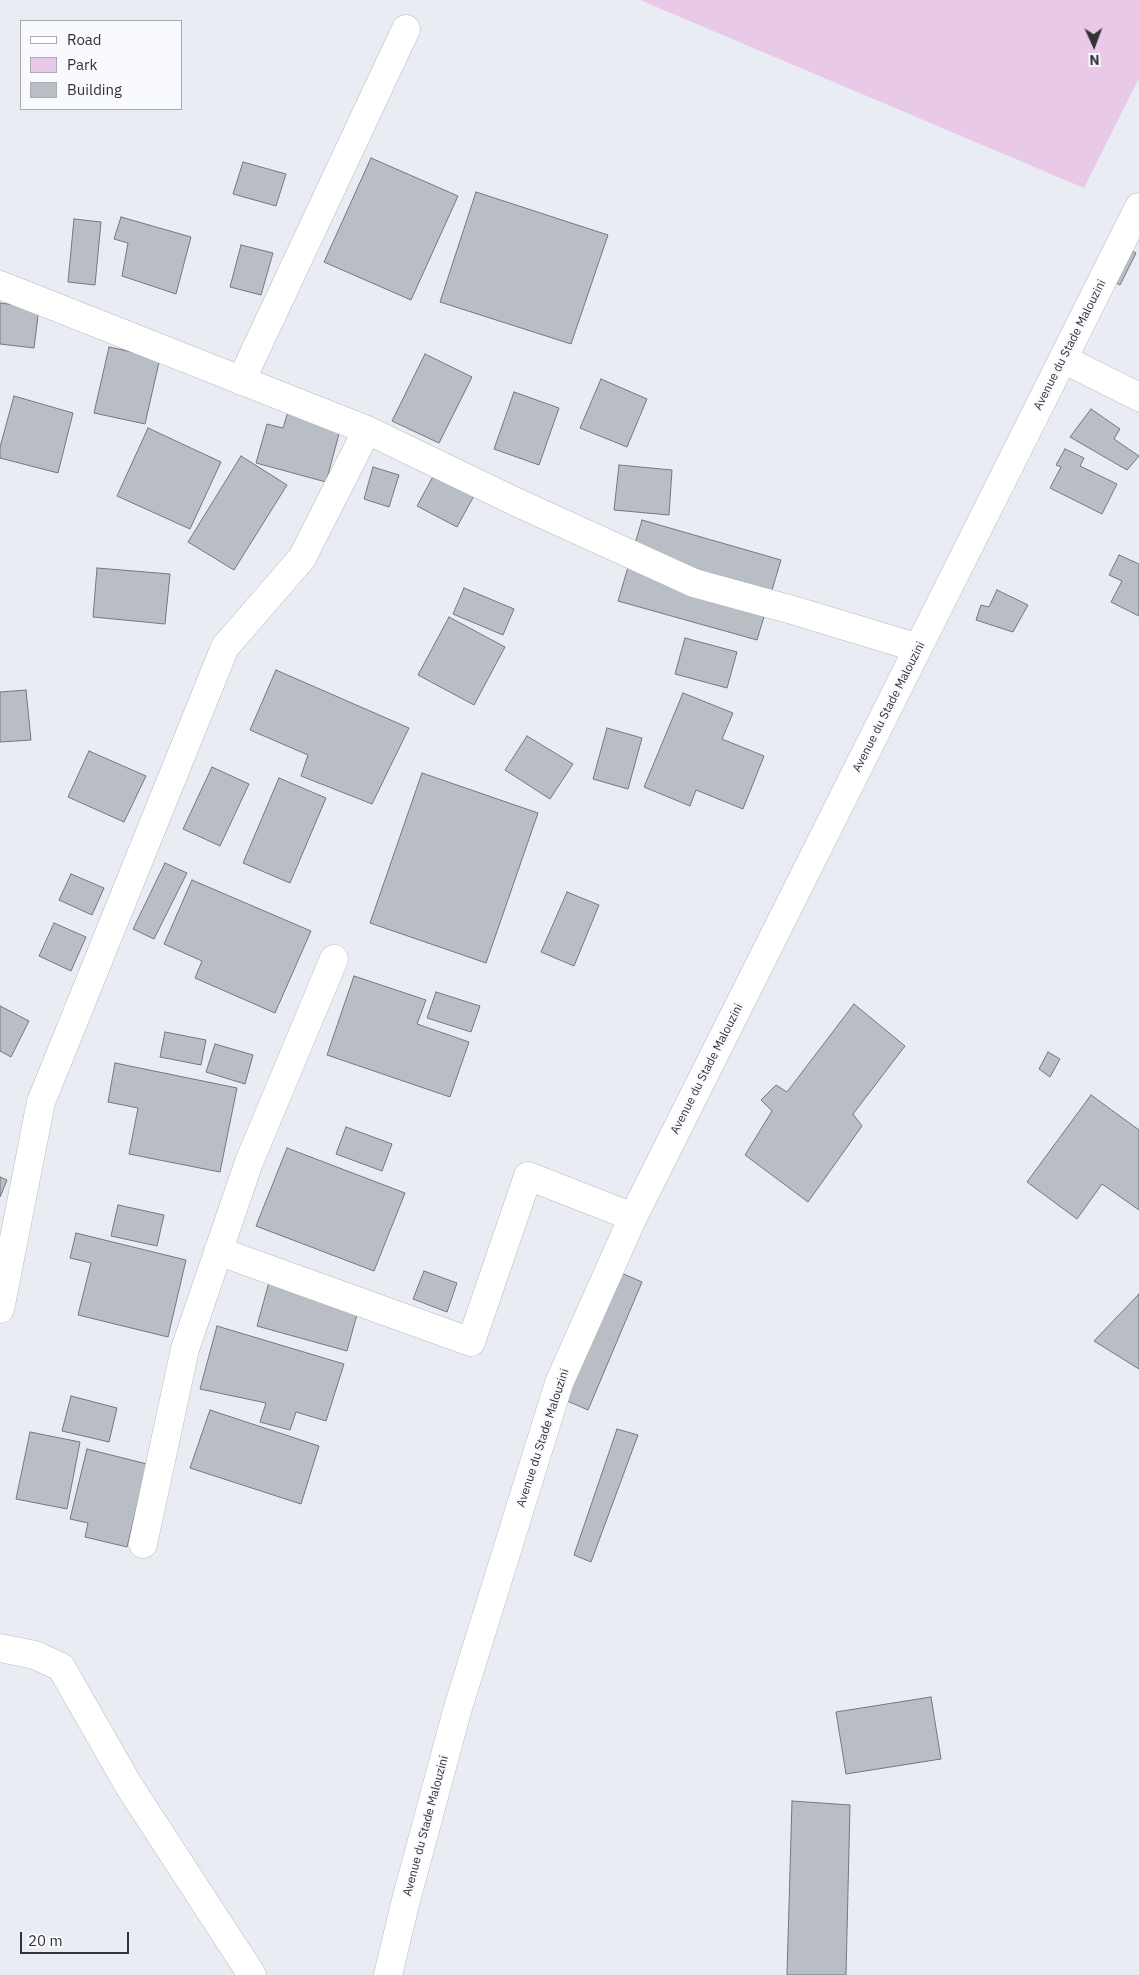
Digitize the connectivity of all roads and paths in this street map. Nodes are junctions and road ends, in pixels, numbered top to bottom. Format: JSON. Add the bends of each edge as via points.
{"nodes":[{"id":1,"x":406,"y":29,"type":"dead end"},
{"id":2,"x":1139,"y":207,"type":"edge"},
{"id":3,"x":0,"y":285,"type":"edge"},
{"id":4,"x":1063,"y":359,"type":"junction"},
{"id":5,"x":241,"y":381,"type":"junction"},
{"id":6,"x":1139,"y":397,"type":"edge"},
{"id":7,"x":368,"y":430,"type":"junction"},
{"id":8,"x":918,"y":648,"type":"junction"},
{"id":9,"x":334,"y":959,"type":"dead end"},
{"id":10,"x":633,"y":1217,"type":"junction"},
{"id":11,"x":218,"y":1251,"type":"junction"},
{"id":12,"x":0,"y":1309,"type":"edge"},
{"id":13,"x":143,"y":1544,"type":"dead end"},
{"id":14,"x":0,"y":1648,"type":"edge"},
{"id":15,"x":252,"y":1975,"type":"edge"},
{"id":16,"x":388,"y":1975,"type":"edge"}],
"edges":[{"from":1,"to":5,"type":"street"},
{"from":2,"to":4,"type":"street","name":"Avenue du Stade Malouzini"},
{"from":3,"to":5,"type":"street"},
{"from":4,"to":6,"type":"street"},
{"from":4,"to":8,"type":"street","name":"Avenue du Stade Malouzini"},
{"from":5,"to":7,"type":"street"},
{"from":7,"to":8,"type":"street","via":[[694,583]]},
{"from":7,"to":12,"type":"street","via":[[302,558],[225,647],[41,1102]]},
{"from":8,"to":10,"type":"street","name":"Avenue du Stade Malouzini"},
{"from":9,"to":11,"type":"street","via":[[249,1162]]},
{"from":10,"to":11,"type":"street","via":[[528,1176],[472,1342]]},
{"from":10,"to":16,"type":"street","name":"Avenue du Stade Malouzini","via":[[559,1383],[457,1711]]},
{"from":11,"to":13,"type":"street","via":[[185,1349]]},
{"from":14,"to":15,"type":"street","via":[[35,1655],[60,1667],[129,1786]]}]}
